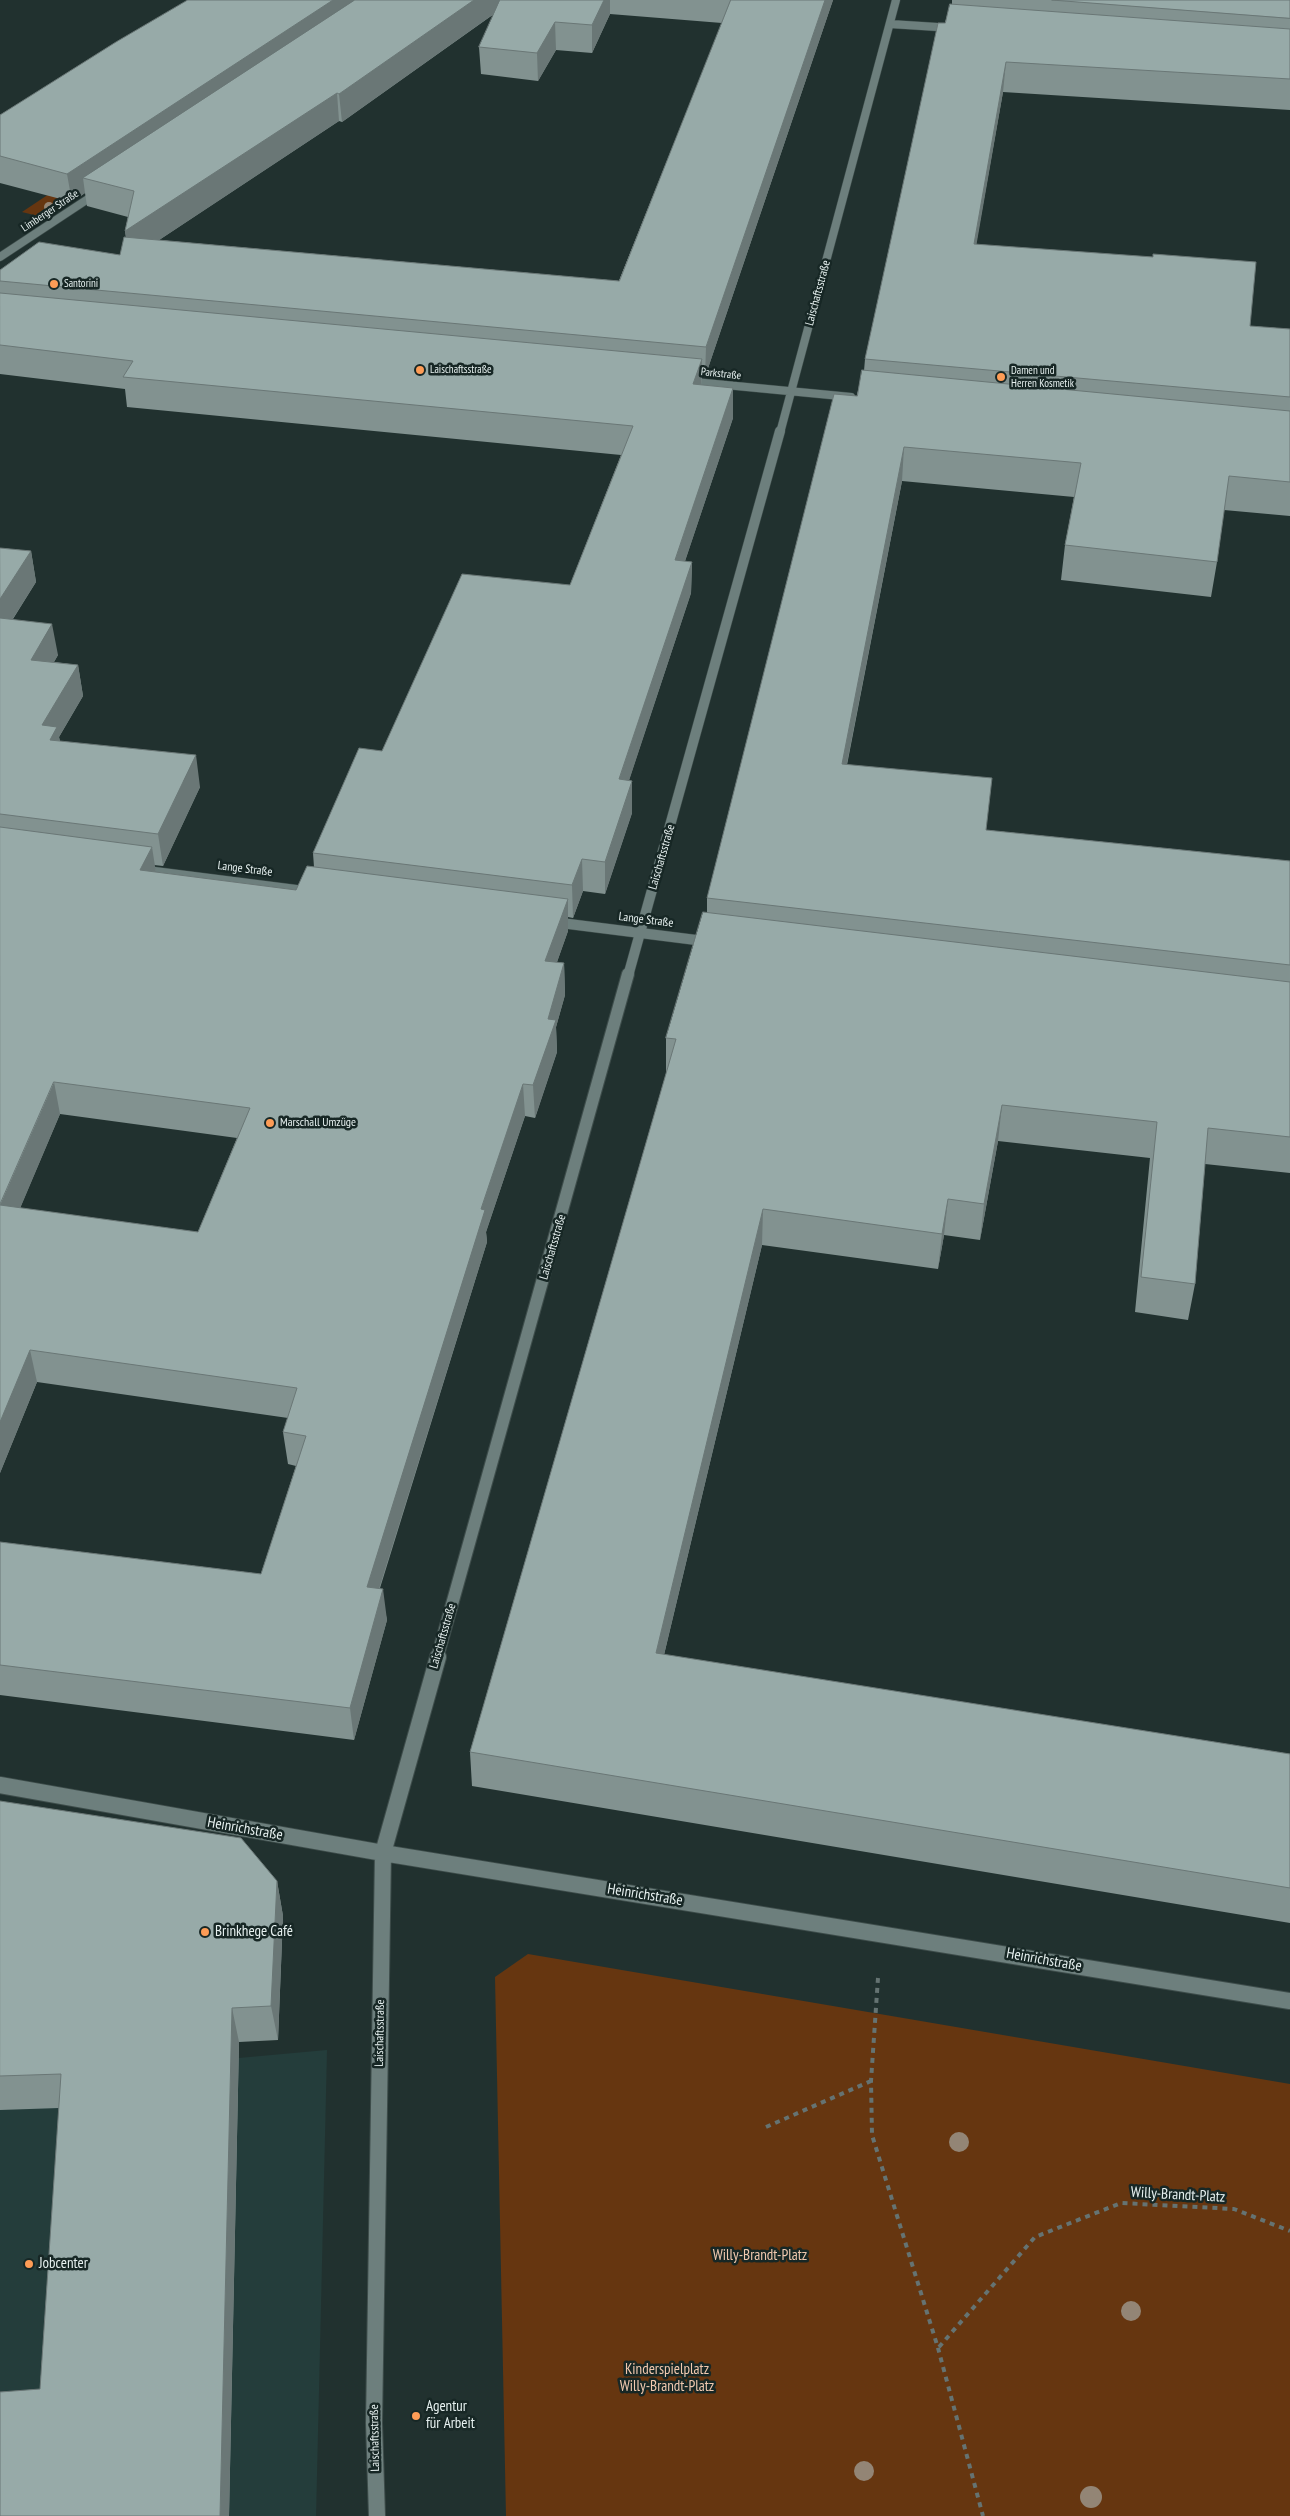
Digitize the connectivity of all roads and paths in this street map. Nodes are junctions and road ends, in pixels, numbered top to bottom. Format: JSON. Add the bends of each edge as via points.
{"nodes":[{"id":1,"x":896,"y":0,"type":"edge"},
{"id":2,"x":890,"y":24,"type":"junction"},
{"id":3,"x":958,"y":29,"type":"edge"},
{"id":4,"x":104,"y":188,"type":"edge"},
{"id":5,"x":0,"y":257,"type":"edge"},
{"id":6,"x":673,"y":380,"type":"edge"},
{"id":7,"x":791,"y":392,"type":"junction"},
{"id":8,"x":860,"y":398,"type":"edge"},
{"id":9,"x":128,"y":868,"type":"edge"},
{"id":10,"x":325,"y":893,"type":"edge"},
{"id":11,"x":542,"y":921,"type":"edge"},
{"id":12,"x":641,"y":933,"type":"junction"},
{"id":13,"x":720,"y":943,"type":"edge"},
{"id":14,"x":0,"y":1785,"type":"edge"},
{"id":15,"x":383,"y":1853,"type":"junction"},
{"id":16,"x":882,"y":1933,"type":"junction"},
{"id":17,"x":1290,"y":2001,"type":"edge"},
{"id":18,"x":871,"y":2081,"type":"junction"},
{"id":19,"x":766,"y":2127,"type":"dead end"},
{"id":20,"x":1290,"y":2231,"type":"edge"},
{"id":21,"x":938,"y":2348,"type":"junction"},
{"id":22,"x":377,"y":2516,"type":"edge"},
{"id":23,"x":984,"y":2516,"type":"edge"}],
"edges":[{"from":1,"to":2,"type":"street","name":"Laischaftsstraße"},
{"from":2,"to":3,"type":"street"},
{"from":2,"to":7,"type":"street","name":"Laischaftsstraße"},
{"from":4,"to":5,"type":"street","name":"Limberger Straße"},
{"from":6,"to":7,"type":"street","name":"Parkstraße"},
{"from":7,"to":8,"type":"street","name":"Parkstraße"},
{"from":7,"to":12,"type":"street","name":"Laischaftsstraße"},
{"from":9,"to":10,"type":"street","name":"Lange Straße"},
{"from":11,"to":12,"type":"street","name":"Lange Straße"},
{"from":12,"to":13,"type":"street","name":"Lange Straße"},
{"from":12,"to":15,"type":"street","name":"Laischaftsstraße"},
{"from":14,"to":15,"type":"street","name":"Heinrichstraße"},
{"from":15,"to":16,"type":"street","name":"Heinrichstraße"},
{"from":15,"to":22,"type":"street","name":"Laischaftsstraße","via":[[374,2423]]},
{"from":16,"to":17,"type":"street","name":"Heinrichstraße"},
{"from":16,"to":18,"type":"path"},
{"from":18,"to":19,"type":"path"},
{"from":18,"to":21,"type":"path","via":[[872,2135]]},
{"from":20,"to":21,"type":"path","name":"Willy-Brandt-Platz","via":[[1234,2209],[1121,2203],[1035,2237]]},
{"from":21,"to":23,"type":"path"}]}
